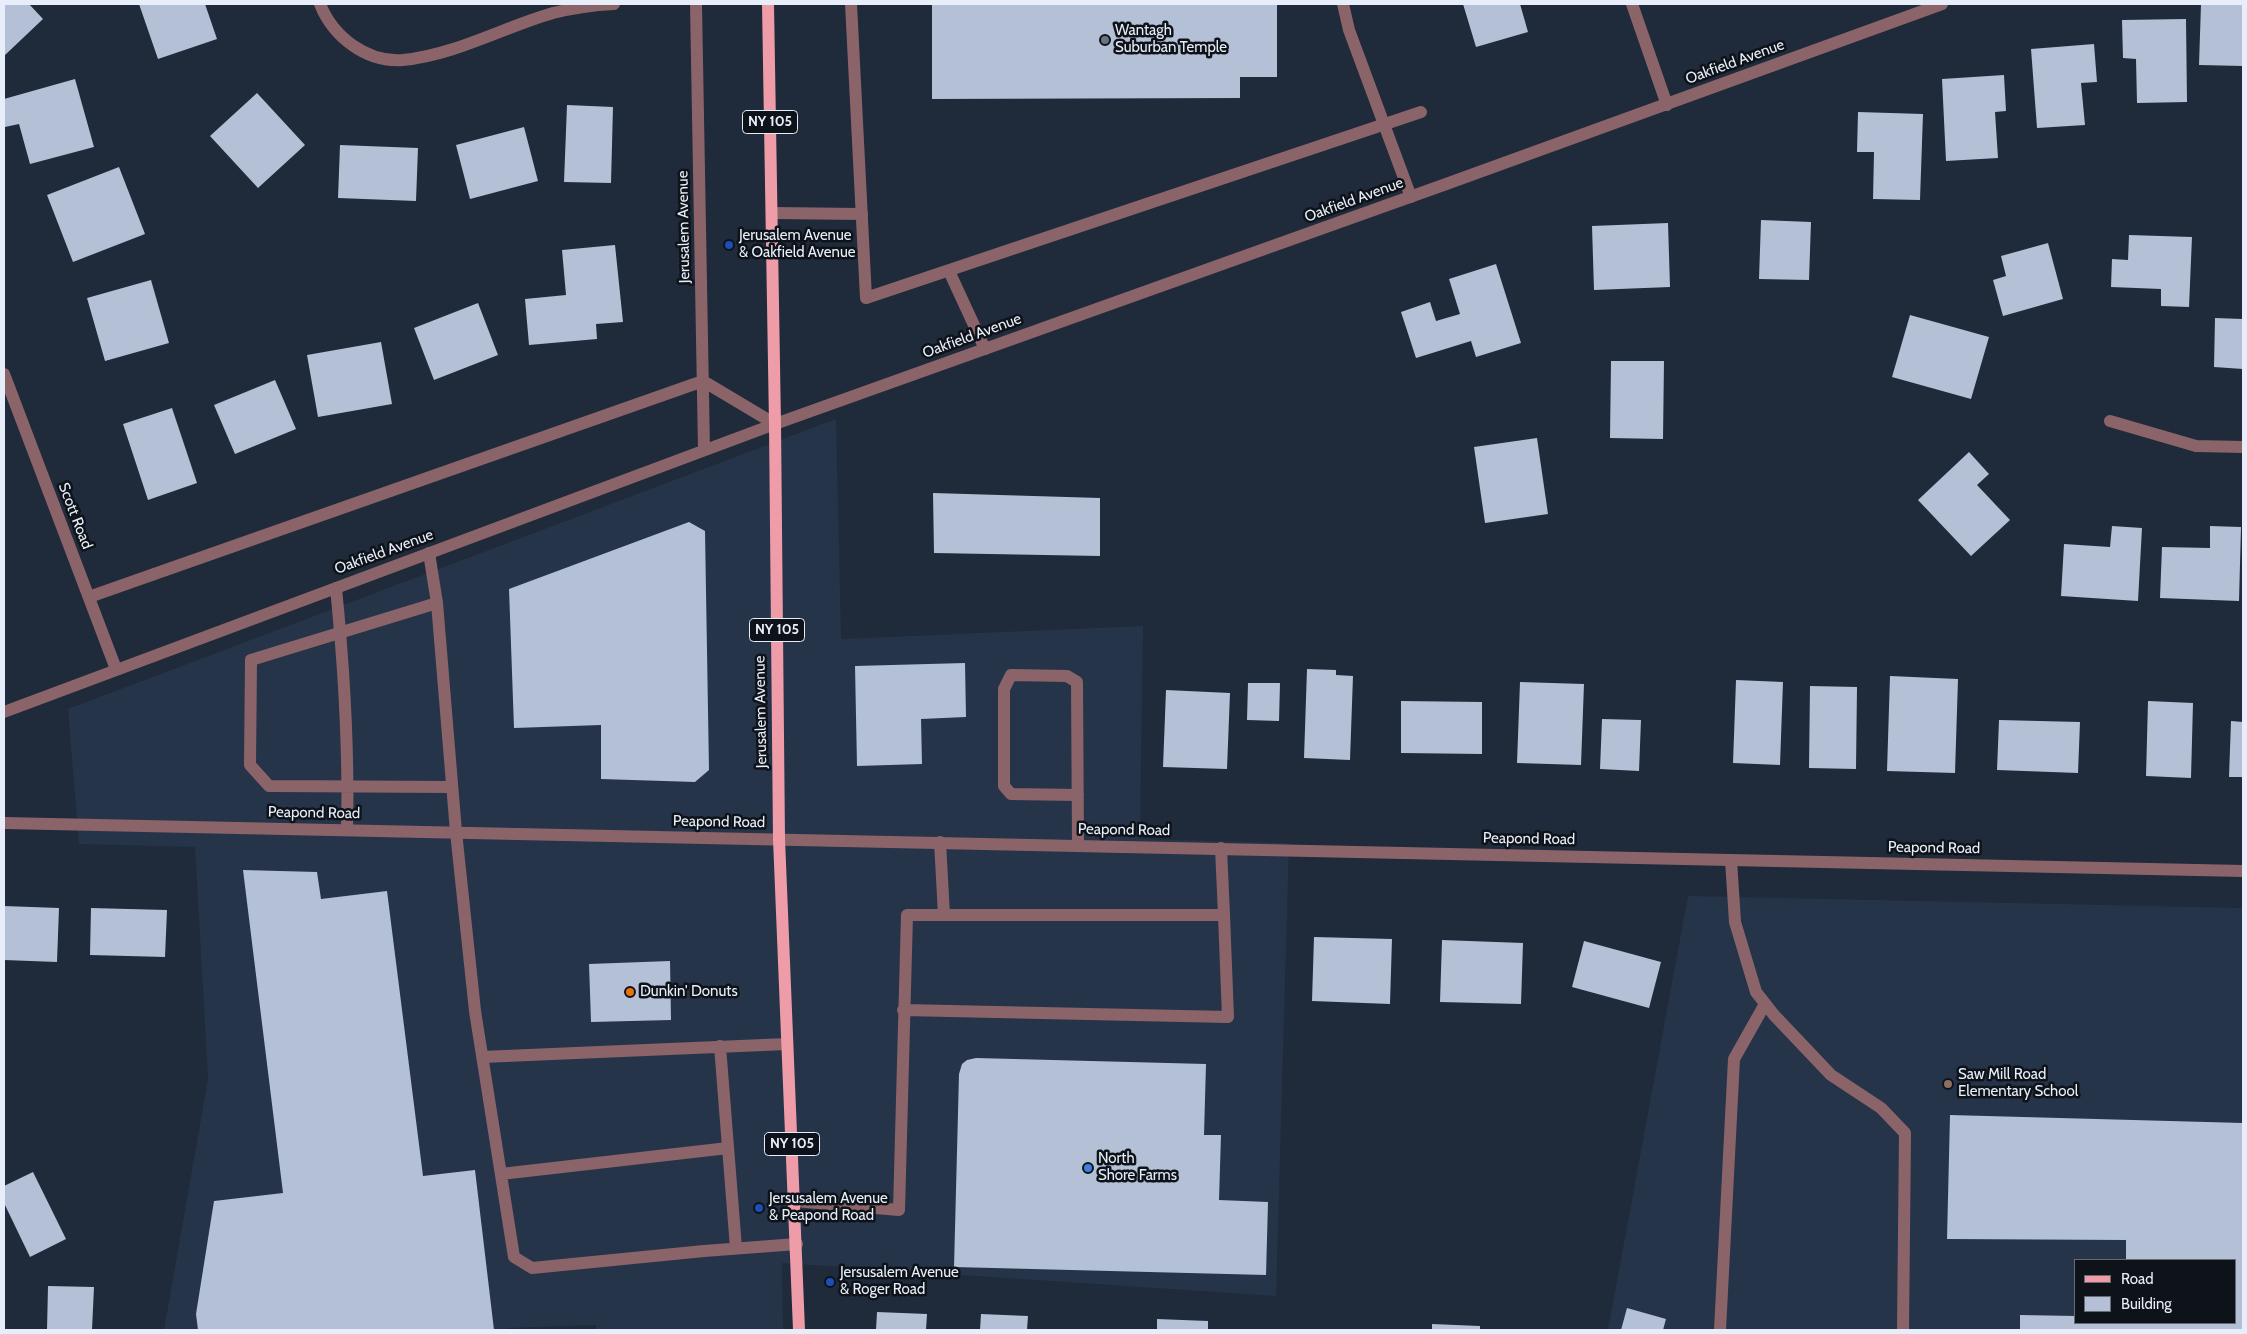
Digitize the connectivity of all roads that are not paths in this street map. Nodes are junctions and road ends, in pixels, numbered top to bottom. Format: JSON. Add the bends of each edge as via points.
{"nodes":[{"id":1,"x":320,"y":4,"type":"edge"},
{"id":2,"x":614,"y":4,"type":"edge"},
{"id":3,"x":696,"y":4,"type":"edge"},
{"id":4,"x":768,"y":4,"type":"edge"},
{"id":5,"x":851,"y":4,"type":"edge"},
{"id":6,"x":1343,"y":4,"type":"edge"},
{"id":7,"x":1632,"y":4,"type":"edge"},
{"id":8,"x":1942,"y":4,"type":"edge"},
{"id":9,"x":1667,"y":104,"type":"junction"},
{"id":10,"x":1421,"y":112,"type":"dead end"},
{"id":11,"x":1384,"y":123,"type":"junction"},
{"id":12,"x":1411,"y":197,"type":"junction"},
{"id":13,"x":772,"y":213,"type":"junction"},
{"id":14,"x":862,"y":214,"type":"junction"},
{"id":15,"x":949,"y":270,"type":"junction"},
{"id":16,"x":985,"y":349,"type":"junction"},
{"id":17,"x":4,"y":374,"type":"edge"},
{"id":18,"x":703,"y":381,"type":"junction"},
{"id":19,"x":8,"y":400,"type":"edge"},
{"id":20,"x":2110,"y":421,"type":"dead end"},
{"id":21,"x":775,"y":424,"type":"junction"},
{"id":22,"x":2243,"y":447,"type":"edge"},
{"id":23,"x":704,"y":450,"type":"junction"},
{"id":24,"x":429,"y":553,"type":"junction"},
{"id":25,"x":336,"y":588,"type":"junction"},
{"id":26,"x":89,"y":597,"type":"junction"},
{"id":27,"x":437,"y":603,"type":"junction"},
{"id":28,"x":340,"y":633,"type":"junction"},
{"id":29,"x":116,"y":669,"type":"junction"},
{"id":30,"x":4,"y":712,"type":"edge"},
{"id":31,"x":348,"y":787,"type":"junction"},
{"id":32,"x":452,"y":787,"type":"junction"},
{"id":33,"x":1078,"y":795,"type":"junction"},
{"id":34,"x":4,"y":823,"type":"edge"},
{"id":35,"x":347,"y":830,"type":"junction"},
{"id":36,"x":456,"y":832,"type":"junction"},
{"id":37,"x":779,"y":839,"type":"junction"},
{"id":38,"x":940,"y":842,"type":"junction"},
{"id":39,"x":1078,"y":845,"type":"junction"},
{"id":40,"x":1221,"y":848,"type":"junction"},
{"id":41,"x":1731,"y":860,"type":"junction"},
{"id":42,"x":2243,"y":871,"type":"edge"},
{"id":43,"x":944,"y":915,"type":"junction"},
{"id":44,"x":1224,"y":915,"type":"junction"},
{"id":45,"x":1765,"y":1004,"type":"junction"},
{"id":46,"x":903,"y":1010,"type":"junction"},
{"id":47,"x":787,"y":1044,"type":"junction"},
{"id":48,"x":720,"y":1046,"type":"junction"},
{"id":49,"x":482,"y":1057,"type":"junction"},
{"id":50,"x":728,"y":1148,"type":"junction"},
{"id":51,"x":500,"y":1174,"type":"junction"},
{"id":52,"x":795,"y":1201,"type":"junction"},
{"id":53,"x":797,"y":1244,"type":"junction"},
{"id":54,"x":736,"y":1248,"type":"junction"},
{"id":55,"x":799,"y":1330,"type":"edge"},
{"id":56,"x":1720,"y":1330,"type":"edge"},
{"id":57,"x":1903,"y":1330,"type":"edge"}],
"edges":[{"from":1,"to":2,"type":"street","via":[[339,35],[359,50],[402,60],[443,52],[553,13],[588,5]]},
{"from":3,"to":18,"type":"street","name":"Jerusalem Avenue"},
{"from":4,"to":13,"type":"main road","name":"Jerusalem Avenue","number":"NY 105"},
{"from":5,"to":14,"type":"street"},
{"from":6,"to":11,"type":"street"},
{"from":7,"to":9,"type":"street"},
{"from":8,"to":9,"type":"street","name":"Oakfield Avenue"},
{"from":9,"to":12,"type":"street","name":"Oakfield Avenue"},
{"from":10,"to":11,"type":"street"},
{"from":11,"to":12,"type":"street"},
{"from":11,"to":15,"type":"street"},
{"from":12,"to":16,"type":"street","name":"Oakfield Avenue"},
{"from":13,"to":14,"type":"street"},
{"from":13,"to":21,"type":"main road","name":"Jerusalem Avenue","number":"NY 105"},
{"from":14,"to":15,"type":"street","via":[[866,298]]},
{"from":15,"to":16,"type":"street"},
{"from":16,"to":21,"type":"street","name":"Oakfield Avenue"},
{"from":17,"to":19,"type":"street","name":"Scott Road"},
{"from":18,"to":21,"type":"street"},
{"from":18,"to":23,"type":"street","name":"Jerusalem Avenue"},
{"from":18,"to":26,"type":"street"},
{"from":19,"to":26,"type":"street","name":"Scott Road"},
{"from":20,"to":22,"type":"street","via":[[2196,446]]},
{"from":21,"to":23,"type":"street","name":"Oakfield Avenue"},
{"from":21,"to":37,"type":"main road","name":"Jerusalem Avenue","number":"NY 105"},
{"from":23,"to":24,"type":"street","name":"Oakfield Avenue"},
{"from":24,"to":25,"type":"street","name":"Oakfield Avenue"},
{"from":24,"to":27,"type":"street"},
{"from":25,"to":28,"type":"street"},
{"from":25,"to":29,"type":"street","name":"Oakfield Avenue"},
{"from":26,"to":29,"type":"street","name":"Scott Road"},
{"from":27,"to":28,"type":"street"},
{"from":27,"to":32,"type":"street"},
{"from":28,"to":31,"type":"street"},
{"from":28,"to":31,"type":"street","via":[[251,660],[250,765],[269,786]]},
{"from":29,"to":30,"type":"street","name":"Oakfield Avenue"},
{"from":31,"to":32,"type":"street"},
{"from":31,"to":35,"type":"street"},
{"from":32,"to":36,"type":"street"},
{"from":33,"to":33,"type":"street","via":[[1077,682],[1068,676],[1011,675],[1004,689],[1004,786],[1012,794]]},
{"from":33,"to":39,"type":"street"},
{"from":34,"to":35,"type":"street","name":"Peapond Road"},
{"from":35,"to":36,"type":"street","name":"Peapond Road"},
{"from":36,"to":37,"type":"street","name":"Peapond Road"},
{"from":36,"to":49,"type":"street"},
{"from":37,"to":38,"type":"street","name":"Peapond Road"},
{"from":37,"to":47,"type":"main road","name":"Jerusalem Avenue","number":"NY 105"},
{"from":38,"to":39,"type":"street","name":"Peapond Road"},
{"from":38,"to":43,"type":"street"},
{"from":39,"to":40,"type":"street","name":"Peapond Road"},
{"from":40,"to":41,"type":"street","name":"Peapond Road"},
{"from":40,"to":44,"type":"street"},
{"from":41,"to":42,"type":"street","name":"Peapond Road"},
{"from":41,"to":45,"type":"street","via":[[1735,922],[1756,992]]},
{"from":43,"to":44,"type":"street"},
{"from":43,"to":46,"type":"street","via":[[906,915]]},
{"from":44,"to":46,"type":"street","via":[[1228,1017]]},
{"from":45,"to":56,"type":"street","via":[[1734,1059]]},
{"from":45,"to":57,"type":"street","via":[[1831,1074],[1881,1108],[1905,1133]]},
{"from":46,"to":52,"type":"street","via":[[899,1210]]},
{"from":47,"to":48,"type":"street"},
{"from":47,"to":52,"type":"main road","name":"Jerusalem Avenue","number":"NY 105"},
{"from":48,"to":49,"type":"street"},
{"from":48,"to":50,"type":"street"},
{"from":49,"to":51,"type":"street"},
{"from":50,"to":51,"type":"street"},
{"from":50,"to":54,"type":"street"},
{"from":51,"to":54,"type":"street","via":[[514,1257],[532,1268]]},
{"from":52,"to":53,"type":"main road","name":"Jerusalem Avenue","number":"NY 105"},
{"from":53,"to":54,"type":"street"},
{"from":53,"to":55,"type":"main road","name":"Jerusalem Avenue","number":"NY 105"}]}
